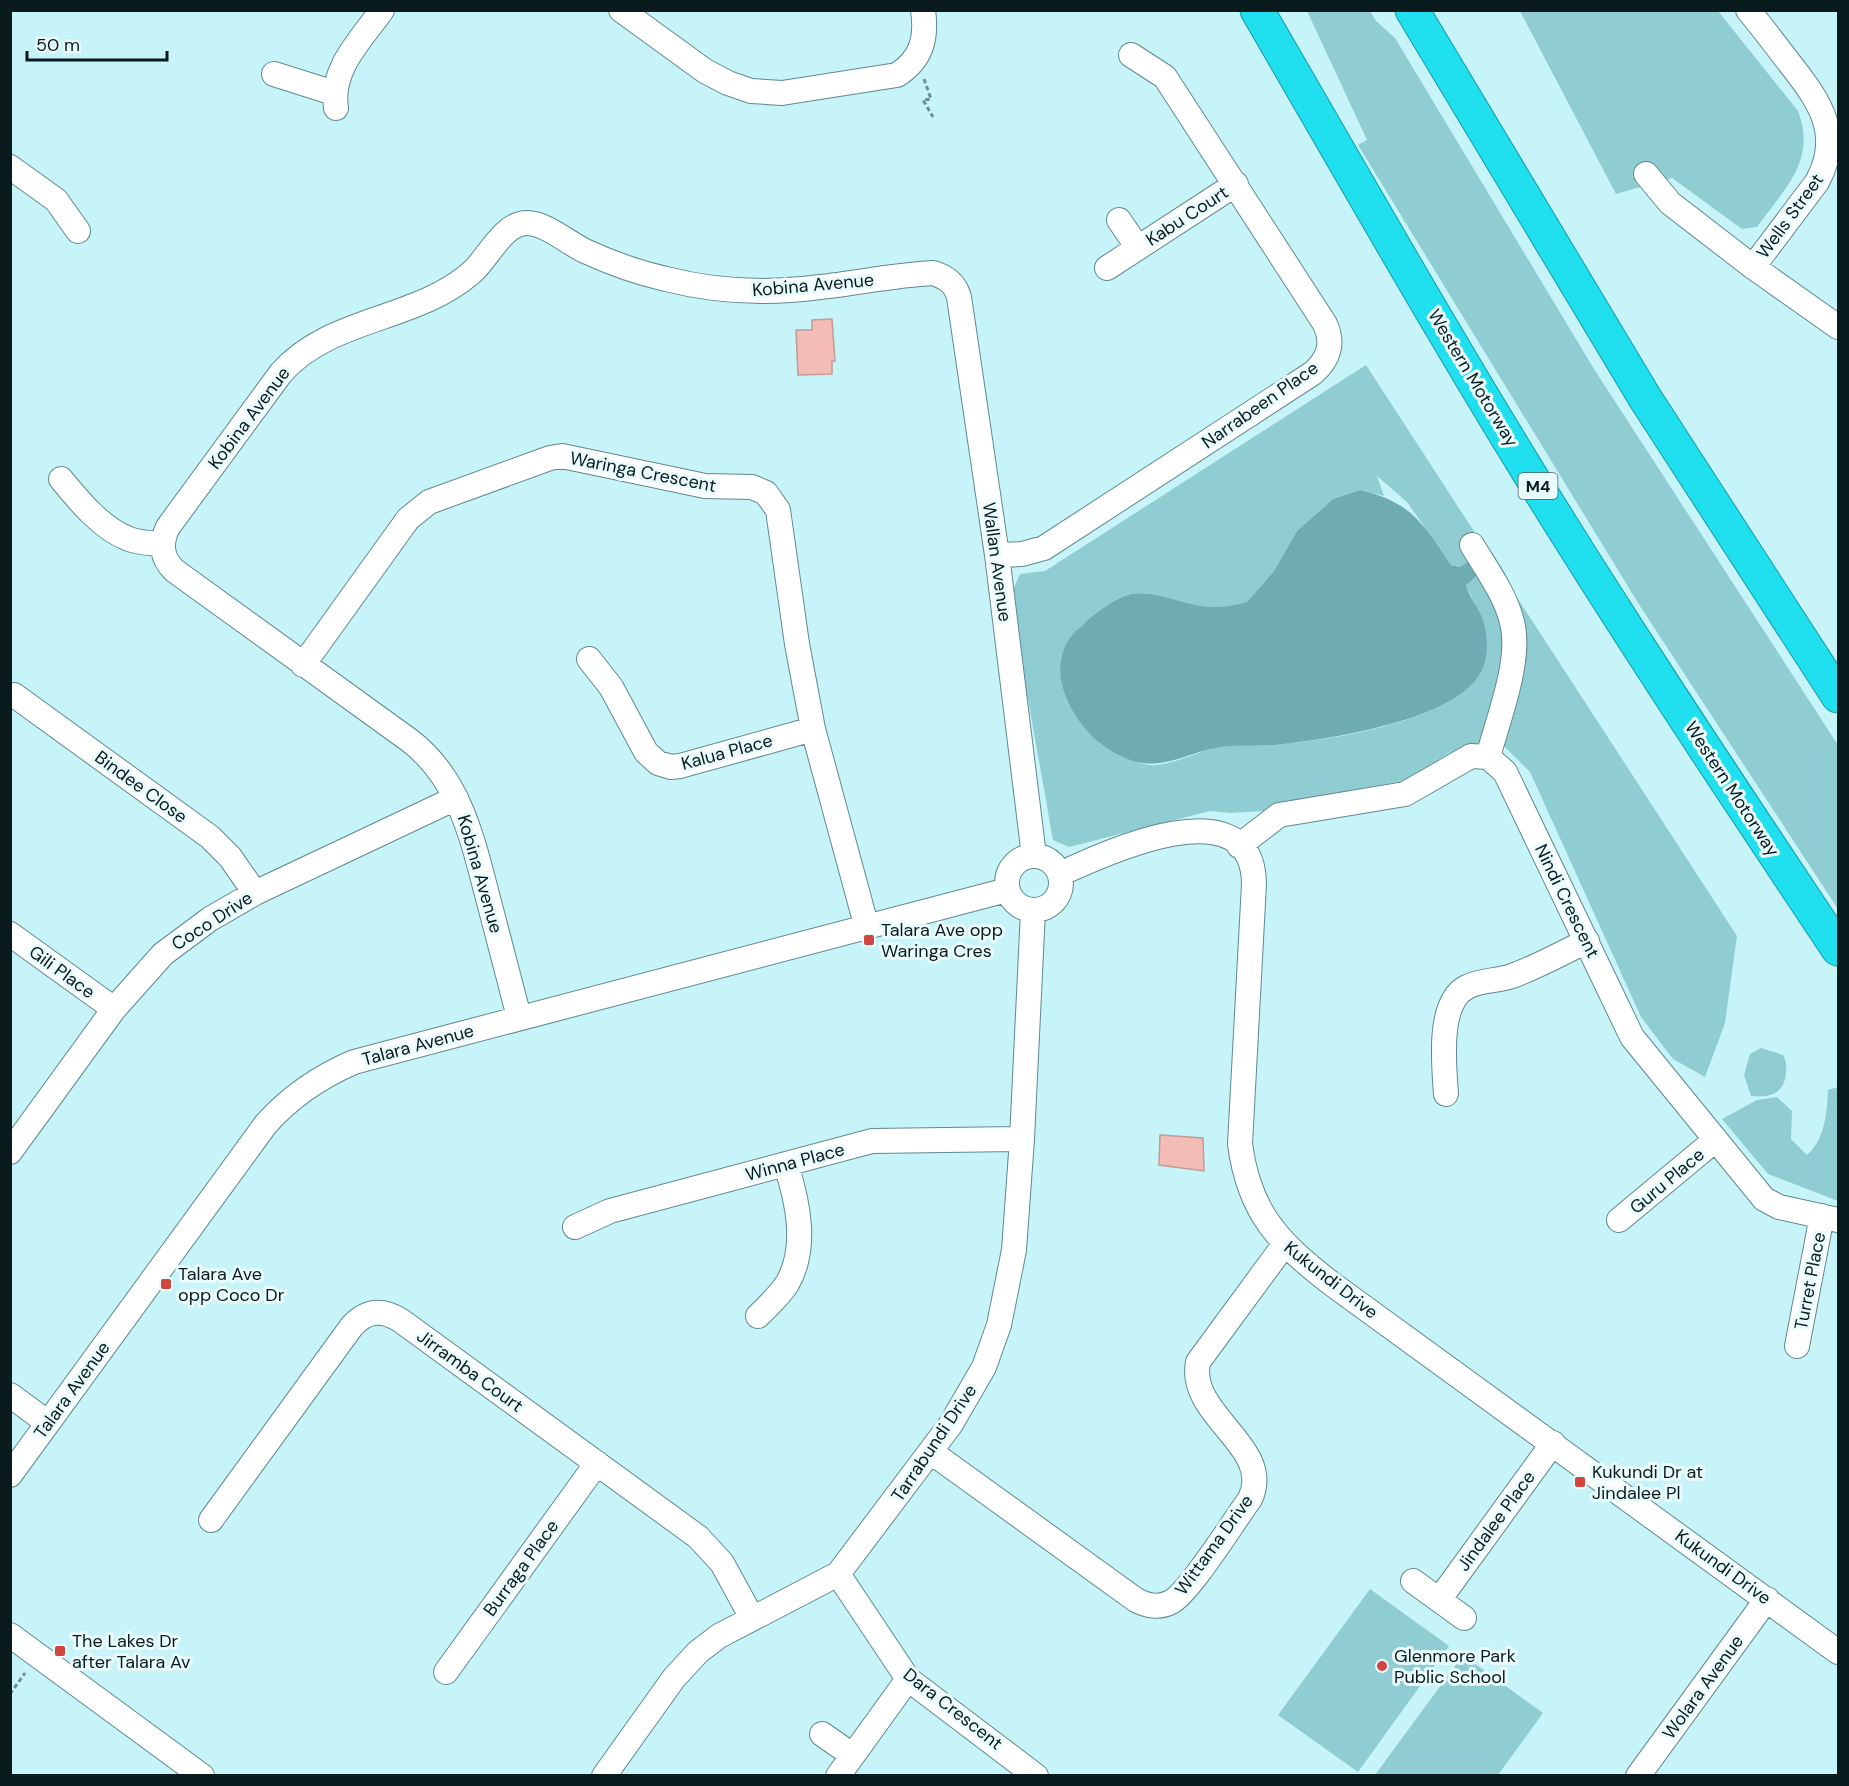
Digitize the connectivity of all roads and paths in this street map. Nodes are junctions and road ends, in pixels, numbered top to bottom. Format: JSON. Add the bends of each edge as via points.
{"nodes":[{"id":1,"x":382,"y":10,"type":"edge"},
{"id":2,"x":923,"y":10,"type":"edge"},
{"id":3,"x":1257,"y":10,"type":"edge"},
{"id":4,"x":1412,"y":10,"type":"edge"},
{"id":5,"x":1748,"y":10,"type":"edge"},
{"id":6,"x":629,"y":13,"type":"edge"},
{"id":7,"x":1131,"y":55,"type":"dead end"},
{"id":8,"x":910,"y":65,"type":"junction"},
{"id":9,"x":274,"y":74,"type":"dead end"},
{"id":10,"x":933,"y":117,"type":"dead end"},
{"id":11,"x":10,"y":167,"type":"edge"},
{"id":12,"x":1646,"y":174,"type":"dead end"},
{"id":13,"x":1236,"y":184,"type":"junction"},
{"id":14,"x":1119,"y":220,"type":"dead end"},
{"id":15,"x":78,"y":231,"type":"dead end"},
{"id":16,"x":1138,"y":248,"type":"junction"},
{"id":17,"x":1753,"y":267,"type":"junction"},
{"id":18,"x":1107,"y":268,"type":"dead end"},
{"id":19,"x":943,"y":276,"type":"joint"},
{"id":20,"x":1839,"y":327,"type":"edge"},
{"id":21,"x":61,"y":479,"type":"dead end"},
{"id":22,"x":162,"y":544,"type":"junction"},
{"id":23,"x":1472,"y":545,"type":"dead end"},
{"id":24,"x":997,"y":555,"type":"junction"},
{"id":25,"x":589,"y":659,"type":"dead end"},
{"id":26,"x":303,"y":665,"type":"junction"},
{"id":27,"x":14,"y":695,"type":"dead end"},
{"id":28,"x":1839,"y":696,"type":"edge"},
{"id":29,"x":813,"y":729,"type":"junction"},
{"id":30,"x":1488,"y":757,"type":"junction"},
{"id":31,"x":456,"y":798,"type":"junction"},
{"id":32,"x":1239,"y":846,"type":"junction"},
{"id":33,"x":1034,"y":856,"type":"junction"},
{"id":34,"x":1060,"y":874,"type":"junction"},
{"id":35,"x":1007,"y":890,"type":"junction"},
{"id":36,"x":255,"y":893,"type":"junction"},
{"id":37,"x":1034,"y":911,"type":"junction"},
{"id":38,"x":867,"y":928,"type":"junction"},
{"id":39,"x":10,"y":934,"type":"edge"},
{"id":40,"x":1587,"y":941,"type":"junction"},
{"id":41,"x":1839,"y":950,"type":"edge"},
{"id":42,"x":114,"y":1009,"type":"junction"},
{"id":43,"x":519,"y":1017,"type":"junction"},
{"id":44,"x":1446,"y":1094,"type":"dead end"},
{"id":45,"x":1022,"y":1139,"type":"junction"},
{"id":46,"x":1714,"y":1141,"type":"junction"},
{"id":47,"x":10,"y":1152,"type":"edge"},
{"id":48,"x":786,"y":1165,"type":"junction"},
{"id":49,"x":1831,"y":1218,"type":"edge"},
{"id":50,"x":1619,"y":1220,"type":"dead end"},
{"id":51,"x":575,"y":1227,"type":"dead end"},
{"id":52,"x":1284,"y":1245,"type":"junction"},
{"id":53,"x":758,"y":1316,"type":"dead end"},
{"id":54,"x":1797,"y":1346,"type":"dead end"},
{"id":55,"x":10,"y":1395,"type":"edge"},
{"id":56,"x":48,"y":1423,"type":"junction"},
{"id":57,"x":1553,"y":1443,"type":"junction"},
{"id":58,"x":931,"y":1452,"type":"junction"},
{"id":59,"x":597,"y":1463,"type":"junction"},
{"id":60,"x":10,"y":1475,"type":"edge"},
{"id":61,"x":212,"y":1520,"type":"dead end"},
{"id":62,"x":838,"y":1575,"type":"junction"},
{"id":63,"x":1413,"y":1581,"type":"dead end"},
{"id":64,"x":1439,"y":1599,"type":"junction"},
{"id":65,"x":1767,"y":1599,"type":"junction"},
{"id":66,"x":752,"y":1618,"type":"junction"},
{"id":67,"x":1464,"y":1618,"type":"dead end"},
{"id":68,"x":10,"y":1635,"type":"edge"},
{"id":69,"x":1837,"y":1648,"type":"edge"},
{"id":70,"x":28,"y":1669,"type":"dead end"},
{"id":71,"x":446,"y":1672,"type":"dead end"},
{"id":72,"x":908,"y":1678,"type":"junction"},
{"id":73,"x":10,"y":1694,"type":"edge"},
{"id":74,"x":822,"y":1734,"type":"dead end"},
{"id":75,"x":852,"y":1755,"type":"junction"},
{"id":76,"x":202,"y":1776,"type":"edge"},
{"id":77,"x":604,"y":1776,"type":"edge"},
{"id":78,"x":838,"y":1776,"type":"edge"},
{"id":79,"x":1036,"y":1776,"type":"edge"},
{"id":80,"x":1638,"y":1776,"type":"edge"}],
"edges":[{"from":1,"to":9,"type":"street","via":[[338,75],[335,101]]},
{"from":2,"to":8,"type":"street","via":[[923,44]]},
{"from":3,"to":41,"type":"highway","name":"Western Motorway","number":"M4","via":[[1472,380],[1570,539]]},
{"from":4,"to":28,"type":"highway","via":[[1646,398]]},
{"from":5,"to":17,"type":"street","name":"Wells Street","via":[[1816,97],[1828,135],[1825,166],[1817,182]]},
{"from":6,"to":8,"type":"street","via":[[705,71],[751,90],[782,93],[888,78]]},
{"from":7,"to":13,"type":"street","name":"Narrabeen Place","via":[[1165,77]]},
{"from":8,"to":10,"type":"path","via":[[930,89],[931,99],[922,100]]},
{"from":11,"to":15,"type":"street","via":[[56,200]]},
{"from":12,"to":17,"type":"street","via":[[1670,203]]},
{"from":13,"to":16,"type":"street","name":"Kabu Court"},
{"from":13,"to":24,"type":"street","name":"Narrabeen Place","via":[[1325,324],[1330,345],[1323,363],[1313,374],[1044,548]]},
{"from":14,"to":16,"type":"street","name":"Kabu Court"},
{"from":16,"to":18,"type":"street","name":"Kabu Court"},
{"from":17,"to":20,"type":"street"},
{"from":19,"to":22,"type":"street","name":"Kobina Avenue","via":[[926,274],[786,291],[715,288],[640,272],[585,251],[535,225],[517,225],[472,272],[447,291],[321,341],[295,358],[168,527]]},
{"from":19,"to":24,"type":"street","name":"Wallan Avenue","via":[[959,297]]},
{"from":21,"to":22,"type":"street","via":[[78,501],[121,535]]},
{"from":22,"to":26,"type":"street","name":"Kobina Avenue","via":[[166,561],[175,571]]},
{"from":23,"to":30,"type":"street","via":[[1501,594],[1514,632],[1514,655]]},
{"from":24,"to":33,"type":"street","name":"Wallan Avenue"},
{"from":25,"to":29,"type":"street","name":"Kalua Place","via":[[611,687],[646,752],[664,766],[680,766]]},
{"from":26,"to":29,"type":"street","name":"Waringa Crescent","via":[[420,507],[550,458],[568,456],[705,486],[752,487],[771,498],[778,510]]},
{"from":26,"to":31,"type":"street","name":"Kobina Avenue","via":[[422,750]]},
{"from":27,"to":36,"type":"street","name":"Bindee Close","via":[[210,837],[230,857]]},
{"from":29,"to":38,"type":"street","name":"Waringa Crescent"},
{"from":30,"to":32,"type":"street","via":[[1463,759],[1405,794],[1279,815]]},
{"from":30,"to":40,"type":"street","name":"Nindi Crescent","via":[[1505,772]]},
{"from":31,"to":36,"type":"street","name":"Coco Drive"},
{"from":31,"to":43,"type":"street","name":"Kobina Avenue","via":[[472,837]]},
{"from":32,"to":34,"type":"street","via":[[1212,831],[1187,831],[1125,846]]},
{"from":32,"to":52,"type":"street","name":"Kukundi Drive","via":[[1252,866],[1254,884],[1240,1144],[1245,1175],[1256,1203]]},
{"from":33,"to":34,"type":"street","via":[[1050,861]]},
{"from":33,"to":35,"type":"street","via":[[1012,866]]},
{"from":34,"to":37,"type":"street","via":[[1062,883],[1056,899],[1050,906]]},
{"from":35,"to":37,"type":"street","via":[[1017,905]]},
{"from":35,"to":38,"type":"street","name":"Talara Avenue"},
{"from":36,"to":42,"type":"street","name":"Coco Drive","via":[[171,947]]},
{"from":37,"to":45,"type":"street","name":"Tarrabundi Drive"},
{"from":38,"to":43,"type":"street","name":"Talara Avenue"},
{"from":39,"to":42,"type":"street","name":"Gili Place"},
{"from":40,"to":44,"type":"street","via":[[1516,975],[1468,986],[1458,993],[1448,1014]]},
{"from":40,"to":46,"type":"street","name":"Nindi Crescent","via":[[1632,1037]]},
{"from":42,"to":47,"type":"street","name":"Coco Drive"},
{"from":43,"to":56,"type":"street","name":"Talara Avenue","via":[[354,1062],[299,1091],[266,1124]]},
{"from":45,"to":48,"type":"street","name":"Winna Place","via":[[879,1140]]},
{"from":45,"to":58,"type":"street","name":"Tarrabundi Drive","via":[[1013,1257],[999,1325],[977,1381]]},
{"from":46,"to":49,"type":"street","name":"Nindi Crescent","via":[[1764,1199],[1779,1207]]},
{"from":46,"to":50,"type":"street","name":"Guru Place"},
{"from":48,"to":51,"type":"street","name":"Winna Place","via":[[610,1211]]},
{"from":48,"to":53,"type":"street","via":[[798,1205],[794,1266],[782,1292]]},
{"from":49,"to":54,"type":"street","name":"Turret Place"},
{"from":52,"to":57,"type":"street","name":"Kukundi Drive"},
{"from":52,"to":58,"type":"street","name":"Wittama Drive","via":[[1198,1362],[1198,1389],[1250,1460],[1256,1483],[1250,1499],[1211,1554],[1182,1594],[1170,1602],[1154,1606],[1136,1600]]},
{"from":55,"to":56,"type":"street"},
{"from":56,"to":60,"type":"street","name":"Talara Avenue"},
{"from":57,"to":64,"type":"street","name":"Jindalee Place"},
{"from":57,"to":65,"type":"street","name":"Kukundi Drive"},
{"from":58,"to":62,"type":"street","name":"Tarrabundi Drive"},
{"from":59,"to":61,"type":"street","name":"Jirramba Court","via":[[400,1320],[384,1312],[368,1313],[352,1326]]},
{"from":59,"to":66,"type":"street","name":"Jirramba Court","via":[[706,1544],[722,1563]]},
{"from":59,"to":71,"type":"street","name":"Burraga Place"},
{"from":62,"to":66,"type":"street","name":"Tarrabundi Drive"},
{"from":62,"to":72,"type":"street","name":"Dara Crescent"},
{"from":63,"to":64,"type":"street"},
{"from":64,"to":67,"type":"street"},
{"from":65,"to":69,"type":"street","name":"Kukundi Drive"},
{"from":65,"to":80,"type":"street","name":"Wolara Avenue"},
{"from":66,"to":77,"type":"street","name":"Tarrabundi Drive","via":[[719,1636],[688,1661]]},
{"from":68,"to":76,"type":"street"},
{"from":70,"to":73,"type":"path"},
{"from":72,"to":75,"type":"street"},
{"from":72,"to":79,"type":"street","name":"Dara Crescent"},
{"from":74,"to":75,"type":"street"},
{"from":75,"to":78,"type":"street"}]}
